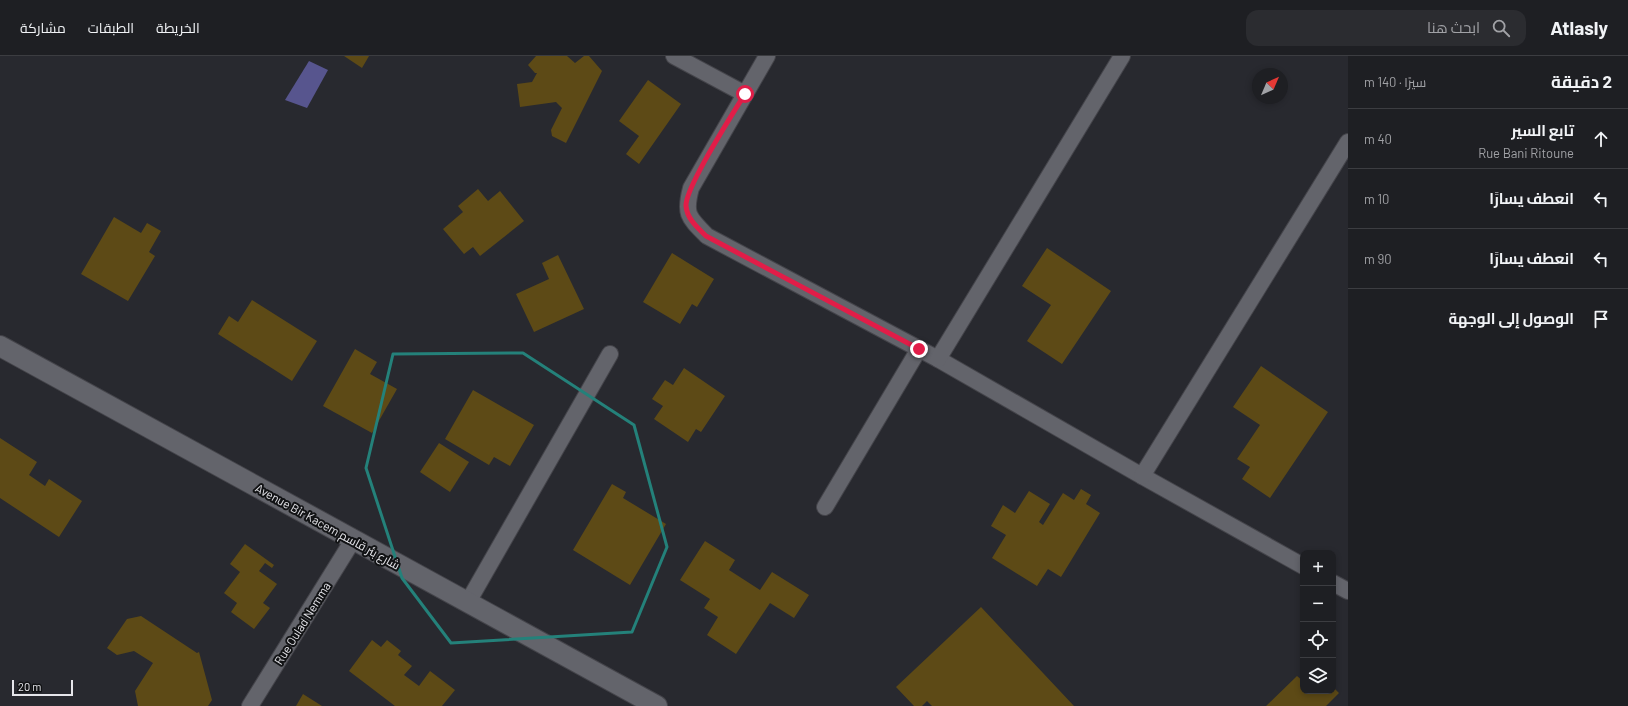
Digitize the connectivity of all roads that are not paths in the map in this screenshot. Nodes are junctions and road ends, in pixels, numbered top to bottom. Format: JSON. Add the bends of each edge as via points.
{"nodes":[{"id":1,"x":674,"y":56,"type":"edge"},
{"id":2,"x":767,"y":56,"type":"edge"},
{"id":3,"x":1122,"y":56,"type":"edge"},
{"id":4,"x":745,"y":94,"type":"junction"},
{"id":5,"x":1348,"y":142,"type":"edge"},
{"id":6,"x":0,"y":346,"type":"edge"},
{"id":7,"x":919,"y":349,"type":"junction"},
{"id":8,"x":610,"y":354,"type":"dead end"},
{"id":9,"x":938,"y":359,"type":"junction"},
{"id":10,"x":1142,"y":476,"type":"junction"},
{"id":11,"x":825,"y":507,"type":"dead end"},
{"id":12,"x":353,"y":540,"type":"junction"},
{"id":13,"x":1300,"y":564,"type":"edge"},
{"id":14,"x":1336,"y":585,"type":"edge"},
{"id":15,"x":1348,"y":591,"type":"edge"},
{"id":16,"x":468,"y":602,"type":"junction"},
{"id":17,"x":250,"y":706,"type":"edge"},
{"id":18,"x":657,"y":706,"type":"edge"}],
"edges":[{"from":1,"to":4,"type":"street"},
{"from":2,"to":4,"type":"street"},
{"from":3,"to":9,"type":"street"},
{"from":4,"to":7,"type":"street","via":[[691,188],[686,206],[692,222],[706,236]]},
{"from":5,"to":10,"type":"street"},
{"from":6,"to":12,"type":"street","name":"Avenue Bir Kacem شارع بئر قاسم"},
{"from":7,"to":9,"type":"street"},
{"from":7,"to":11,"type":"street"},
{"from":8,"to":16,"type":"street"},
{"from":9,"to":10,"type":"street"},
{"from":10,"to":13,"type":"street"},
{"from":12,"to":16,"type":"street","name":"Avenue Bir Kacem شارع بئر قاسم"},
{"from":12,"to":17,"type":"street","name":"Rue Oulad Nemma"},
{"from":14,"to":15,"type":"street"},
{"from":16,"to":18,"type":"street","name":"Avenue Bir Kacem شارع بئر قاسم"}]}
